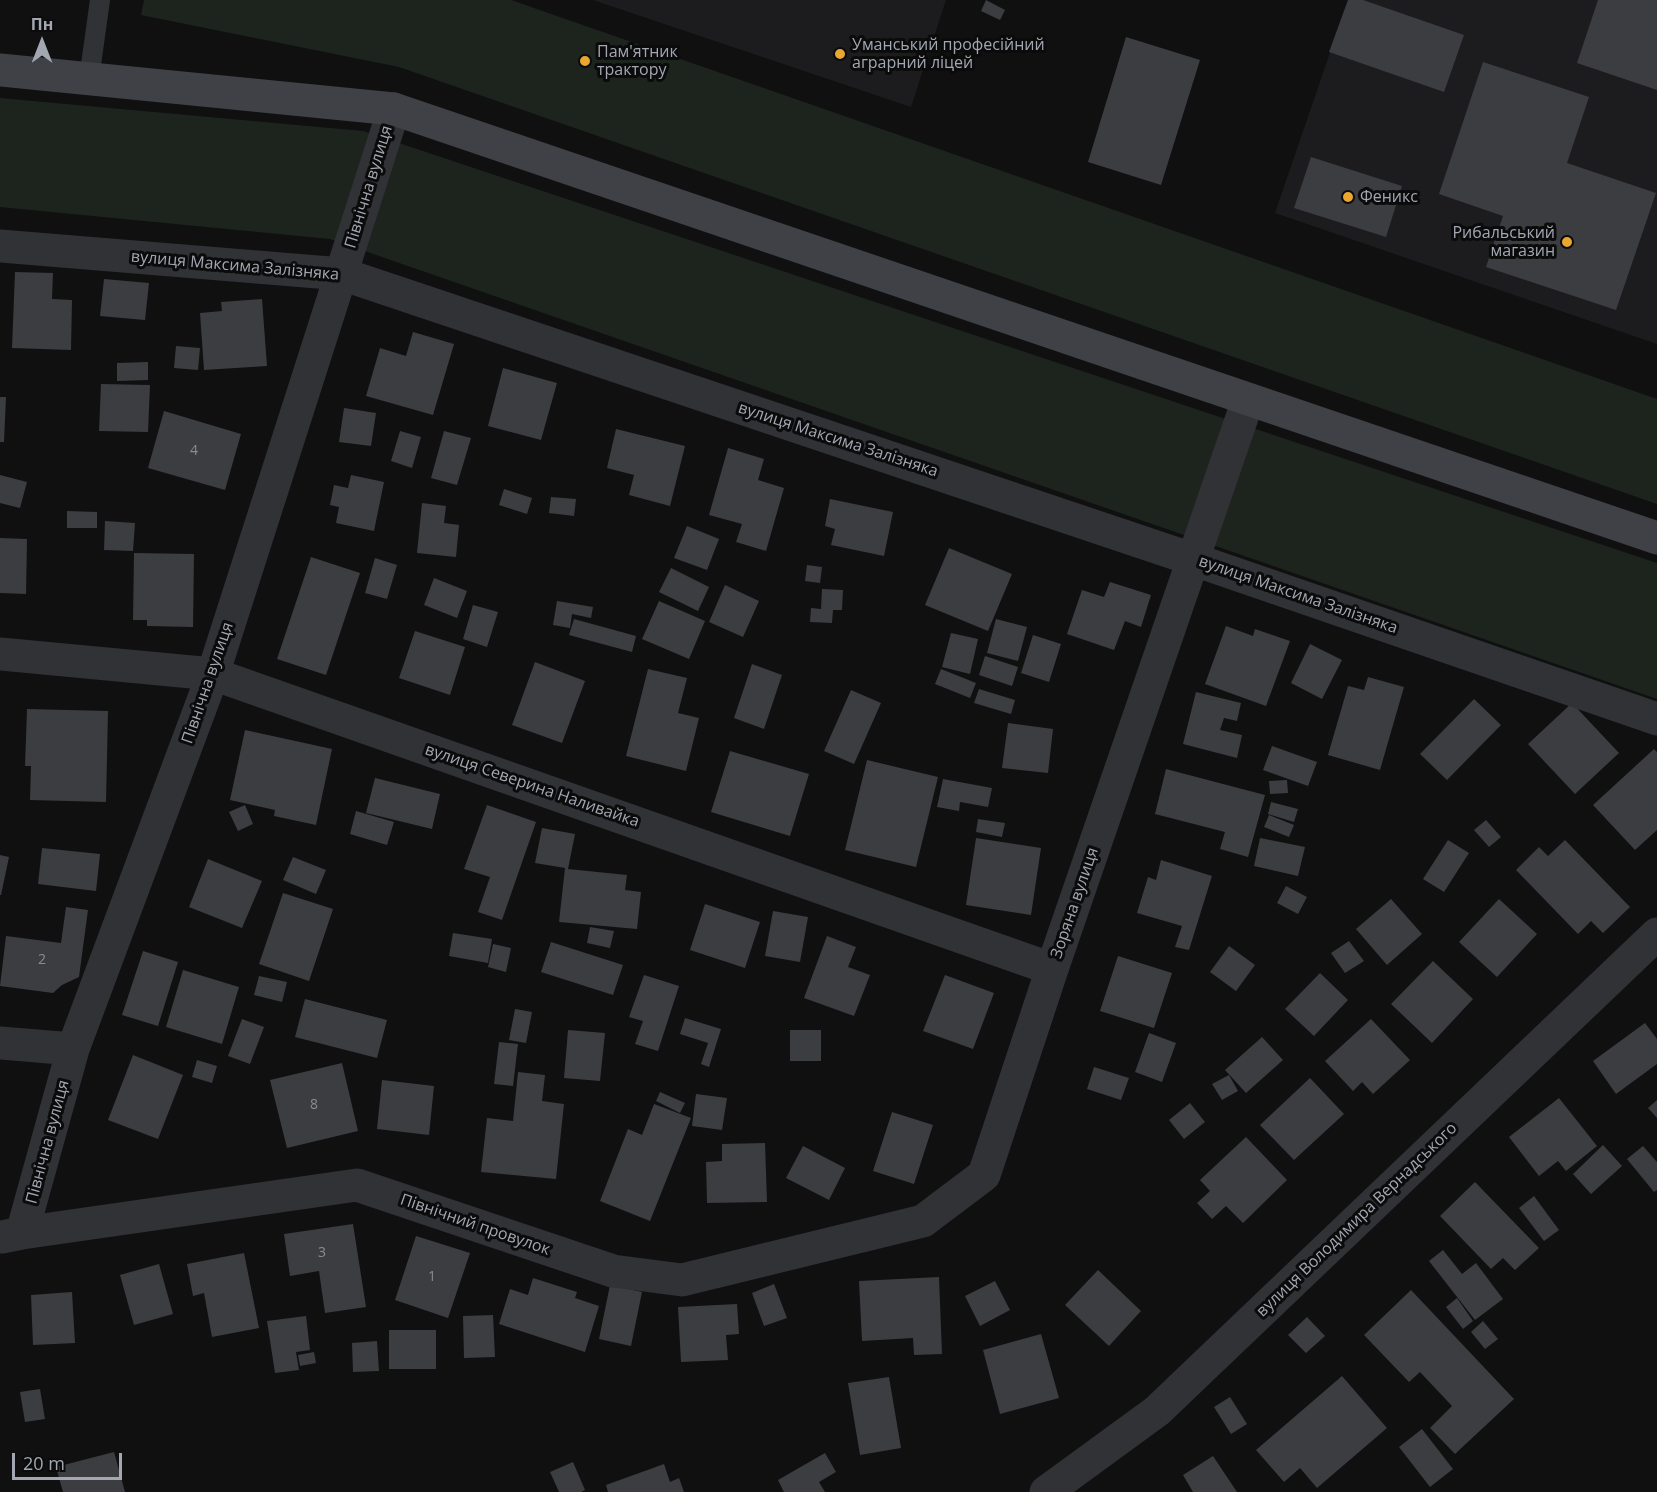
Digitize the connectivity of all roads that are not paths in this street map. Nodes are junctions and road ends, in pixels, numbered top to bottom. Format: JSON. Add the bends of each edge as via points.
{"nodes":[{"id":1,"x":100,"y":0,"type":"edge"},
{"id":2,"x":0,"y":70,"type":"edge"},
{"id":3,"x":89,"y":79,"type":"junction"},
{"id":4,"x":394,"y":109,"type":"junction"},
{"id":5,"x":0,"y":246,"type":"edge"},
{"id":6,"x":342,"y":274,"type":"junction"},
{"id":7,"x":1248,"y":400,"type":"junction"},
{"id":8,"x":1657,"y":538,"type":"edge"},
{"id":9,"x":1192,"y":559,"type":"junction"},
{"id":10,"x":0,"y":654,"type":"edge"},
{"id":11,"x":213,"y":674,"type":"junction"},
{"id":12,"x":1657,"y":719,"type":"edge"},
{"id":13,"x":1657,"y":934,"type":"edge"},
{"id":14,"x":1052,"y":969,"type":"junction"},
{"id":15,"x":0,"y":1043,"type":"edge"},
{"id":16,"x":73,"y":1049,"type":"junction"},
{"id":17,"x":922,"y":1221,"type":"joint"},
{"id":18,"x":11,"y":1235,"type":"edge"},
{"id":19,"x":1046,"y":1492,"type":"edge"}],
"edges":[{"from":1,"to":3,"type":"lane"},
{"from":2,"to":3,"type":"main road"},
{"from":3,"to":4,"type":"main road"},
{"from":4,"to":6,"type":"street","name":"Північна вулиця"},
{"from":4,"to":7,"type":"main road"},
{"from":5,"to":6,"type":"street","name":"вулиця Максима Залізняка"},
{"from":6,"to":9,"type":"street","name":"вулиця Максима Залізняка"},
{"from":6,"to":11,"type":"street","name":"Північна вулиця"},
{"from":7,"to":8,"type":"main road"},
{"from":7,"to":9,"type":"street","name":"Зоряна вулиця"},
{"from":9,"to":12,"type":"street","name":"вулиця Максима Залізняка"},
{"from":9,"to":14,"type":"street","name":"Зоряна вулиця"},
{"from":10,"to":11,"type":"street","name":"вулиця Северина Наливайка"},
{"from":11,"to":14,"type":"street","name":"вулиця Северина Наливайка"},
{"from":11,"to":16,"type":"street","name":"Північна вулиця"},
{"from":13,"to":19,"type":"street","name":"вулиця Володимира Вернадського","via":[[1157,1411]]},
{"from":14,"to":17,"type":"street","name":"Зоряна вулиця","via":[[984,1175]]},
{"from":15,"to":16,"type":"street"},
{"from":16,"to":18,"type":"street","name":"Північна вулиця"},
{"from":17,"to":18,"type":"street","name":"Північний провулок","via":[[682,1280],[613,1272],[357,1185]]}]}
